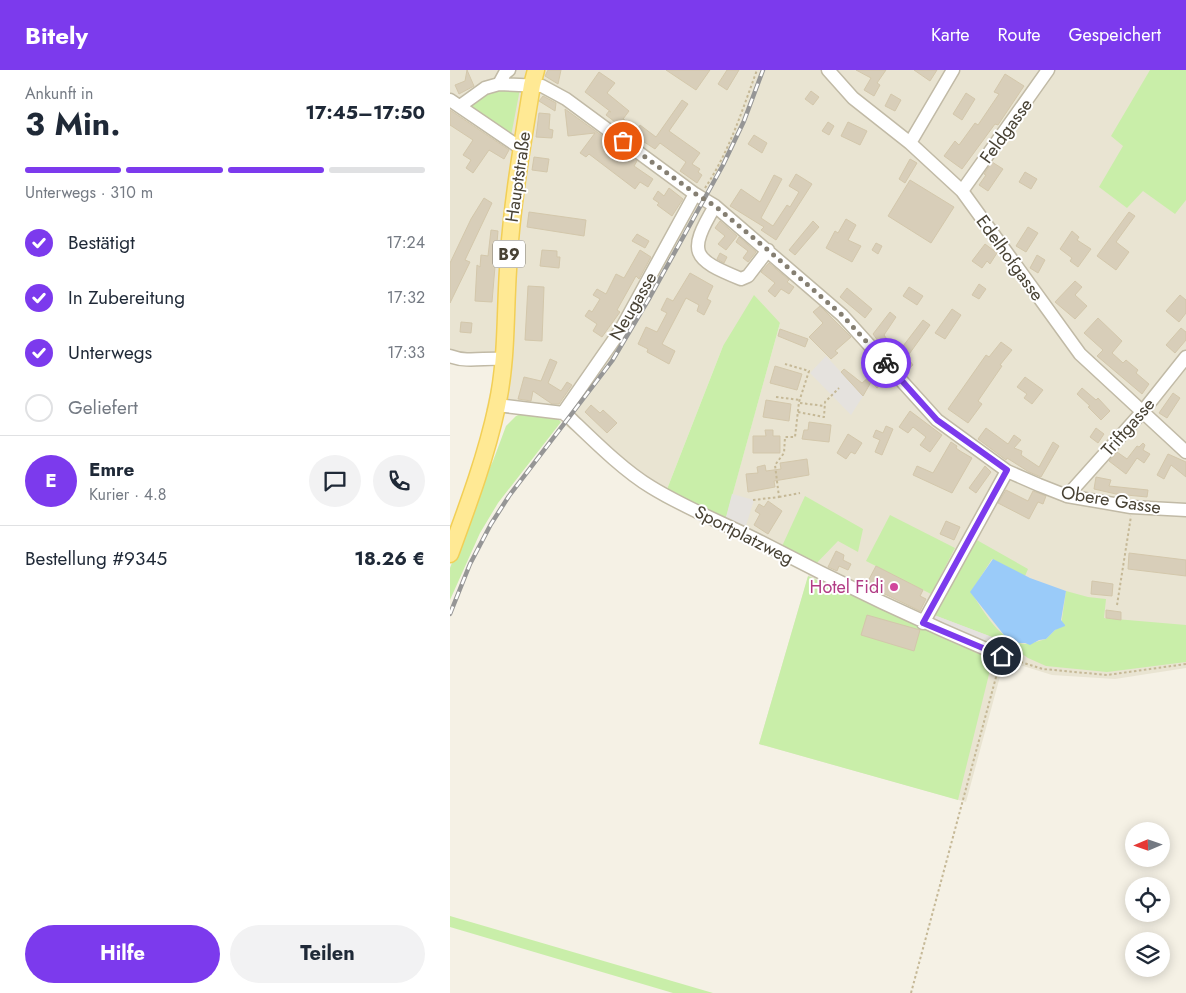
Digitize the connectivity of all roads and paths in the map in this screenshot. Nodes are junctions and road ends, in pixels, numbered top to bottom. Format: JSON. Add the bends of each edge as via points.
{"nodes":[{"id":1,"x":509,"y":70,"type":"edge"},
{"id":2,"x":757,"y":70,"type":"edge"},
{"id":3,"x":828,"y":70,"type":"edge"},
{"id":4,"x":953,"y":70,"type":"edge"},
{"id":5,"x":1048,"y":70,"type":"edge"},
{"id":6,"x":534,"y":78,"type":"edge"},
{"id":7,"x":499,"y":84,"type":"junction"},
{"id":8,"x":455,"y":103,"type":"edge"},
{"id":9,"x":910,"y":143,"type":"junction"},
{"id":10,"x":522,"y":149,"type":"junction"},
{"id":11,"x":962,"y":191,"type":"junction"},
{"id":12,"x":697,"y":195,"type":"junction"},
{"id":13,"x":715,"y":206,"type":"junction"},
{"id":14,"x":768,"y":250,"type":"junction"},
{"id":15,"x":450,"y":356,"type":"edge"},
{"id":16,"x":1186,"y":357,"type":"edge"},
{"id":17,"x":505,"y":359,"type":"junction"},
{"id":18,"x":786,"y":364,"type":"dead end"},
{"id":19,"x":839,"y":388,"type":"dead end"},
{"id":20,"x":776,"y":397,"type":"dead end"},
{"id":21,"x":799,"y":401,"type":"junction"},
{"id":22,"x":498,"y":405,"type":"junction"},
{"id":23,"x":825,"y":406,"type":"junction"},
{"id":24,"x":1142,"y":411,"type":"junction"},
{"id":25,"x":798,"y":412,"type":"junction"},
{"id":26,"x":562,"y":413,"type":"junction"},
{"id":27,"x":1186,"y":452,"type":"edge"},
{"id":28,"x":1007,"y":470,"type":"junction"},
{"id":29,"x":800,"y":493,"type":"dead end"},
{"id":30,"x":1067,"y":496,"type":"junction"},
{"id":31,"x":779,"y":497,"type":"junction"},
{"id":32,"x":753,"y":500,"type":"dead end"},
{"id":33,"x":1131,"y":507,"type":"junction"},
{"id":34,"x":1186,"y":510,"type":"edge"},
{"id":35,"x":450,"y":554,"type":"edge"},
{"id":36,"x":1116,"y":605,"type":"dead end"},
{"id":37,"x":923,"y":623,"type":"junction"},
{"id":38,"x":1002,"y":656,"type":"junction"},
{"id":39,"x":1186,"y":664,"type":"edge"},
{"id":40,"x":911,"y":993,"type":"edge"}],
"edges":[{"from":1,"to":7,"type":"street"},
{"from":2,"to":12,"type":"path","via":[[730,142],[714,174]]},
{"from":3,"to":9,"type":"street","name":"Edelhofgasse","via":[[853,98]]},
{"from":4,"to":9,"type":"street"},
{"from":5,"to":11,"type":"street","name":"Feldgasse"},
{"from":6,"to":7,"type":"street","name":"Obere Gasse"},
{"from":6,"to":10,"type":"main road","name":"Hauptstraße","number":"B9"},
{"from":6,"to":12,"type":"street","name":"Obere Gasse"},
{"from":7,"to":8,"type":"street"},
{"from":8,"to":10,"type":"street"},
{"from":9,"to":11,"type":"street","name":"Edelhofgasse"},
{"from":10,"to":17,"type":"main road","name":"Hauptstraße","number":"B9","via":[[512,212]]},
{"from":11,"to":24,"type":"street","name":"Edelhofgasse","via":[[1080,354]]},
{"from":12,"to":13,"type":"street","name":"Obere Gasse"},
{"from":12,"to":26,"type":"street","name":"Neugasse","via":[[620,331]]},
{"from":13,"to":14,"type":"street","name":"Obere Gasse"},
{"from":13,"to":14,"type":"street","via":[[701,229],[698,242],[698,253],[707,264],[741,279],[748,276]]},
{"from":14,"to":28,"type":"street","name":"Obere Gasse","via":[[842,315],[937,420]]},
{"from":15,"to":17,"type":"street","via":[[473,360]]},
{"from":16,"to":24,"type":"street","name":"Triftgasse"},
{"from":17,"to":22,"type":"main road","name":"Hauptstraße","number":"B9"},
{"from":18,"to":21,"type":"path","via":[[809,371]]},
{"from":19,"to":23,"type":"path"},
{"from":20,"to":21,"type":"path"},
{"from":21,"to":23,"type":"path"},
{"from":21,"to":25,"type":"path"},
{"from":22,"to":26,"type":"street"},
{"from":22,"to":35,"type":"main road","number":"B9","via":[[479,474]]},
{"from":23,"to":25,"type":"path","via":[[824,417]]},
{"from":24,"to":27,"type":"street","name":"Edelhofgasse"},
{"from":24,"to":30,"type":"street","name":"Triftgasse"},
{"from":25,"to":31,"type":"path","via":[[795,437],[785,437],[784,453],[775,465]]},
{"from":26,"to":37,"type":"street","name":"Sportplatzweg","via":[[648,486]]},
{"from":28,"to":30,"type":"street","name":"Obere Gasse"},
{"from":28,"to":37,"type":"street"},
{"from":29,"to":31,"type":"path"},
{"from":30,"to":33,"type":"street","name":"Obere Gasse"},
{"from":31,"to":32,"type":"path"},
{"from":33,"to":34,"type":"street","name":"Obere Gasse"},
{"from":33,"to":36,"type":"path"},
{"from":37,"to":38,"type":"street","name":"Sportplatzweg"},
{"from":38,"to":39,"type":"path","via":[[1043,669],[1107,675]]},
{"from":38,"to":40,"type":"path"}]}
